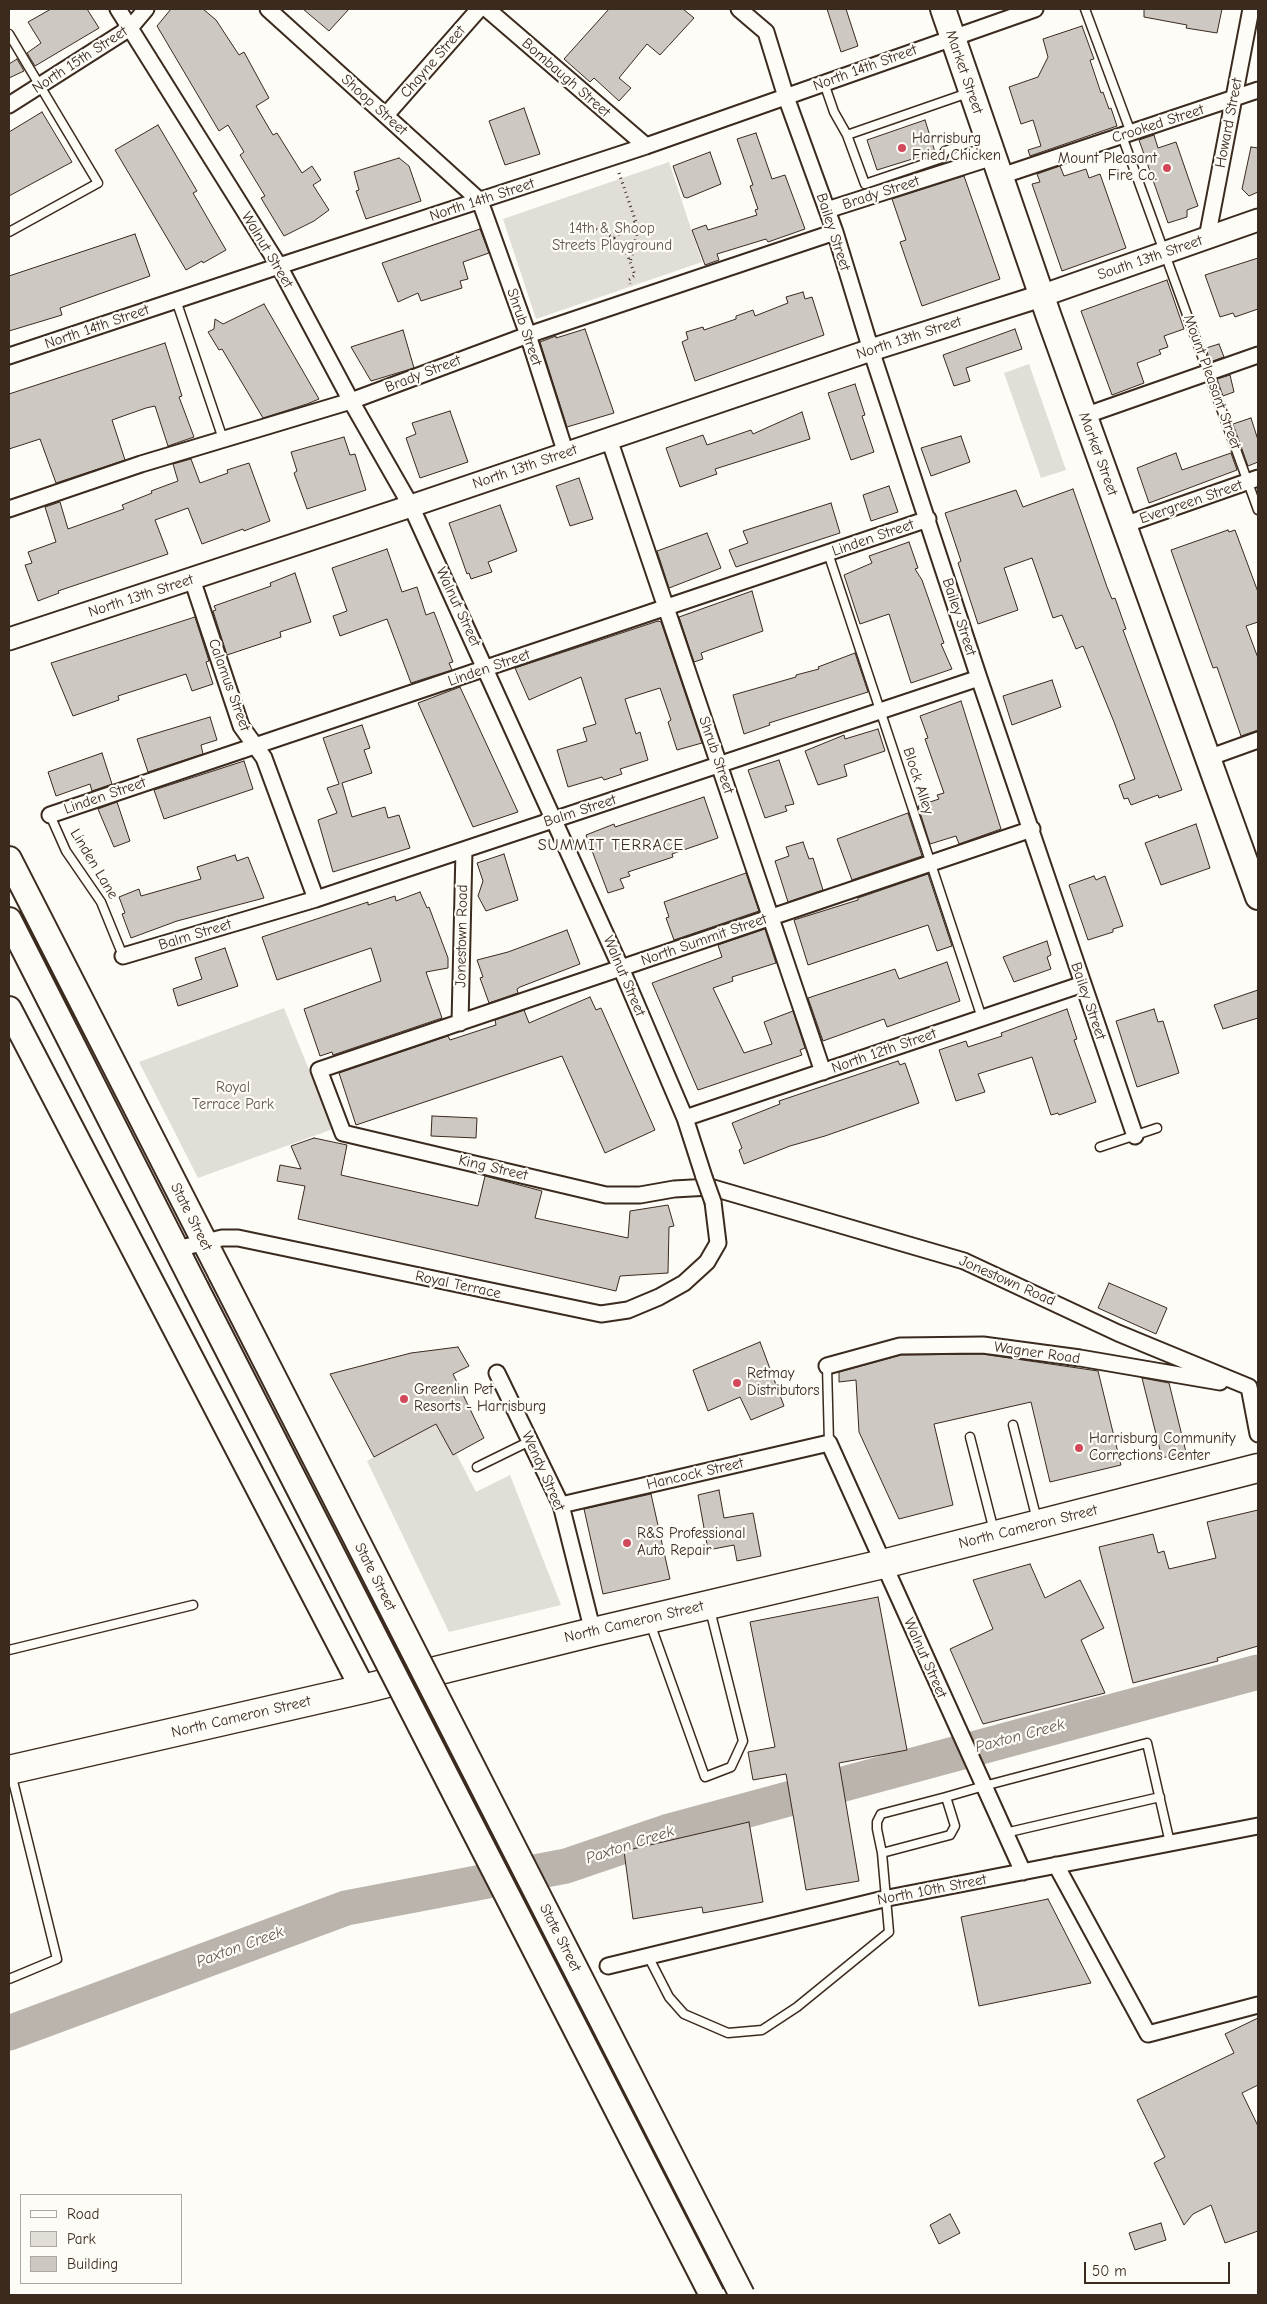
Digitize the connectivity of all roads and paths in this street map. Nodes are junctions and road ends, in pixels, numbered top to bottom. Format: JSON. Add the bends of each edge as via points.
{"nodes":[{"id":1,"x":118,"y":9,"type":"edge"},
{"id":2,"x":146,"y":9,"type":"edge"},
{"id":3,"x":268,"y":9,"type":"edge"},
{"id":4,"x":479,"y":9,"type":"edge"},
{"id":5,"x":487,"y":9,"type":"edge"},
{"id":6,"x":739,"y":9,"type":"edge"},
{"id":7,"x":943,"y":9,"type":"edge"},
{"id":8,"x":1035,"y":9,"type":"edge"},
{"id":9,"x":1085,"y":9,"type":"edge"},
{"id":10,"x":1251,"y":9,"type":"edge"},
{"id":11,"x":130,"y":28,"type":"junction"},
{"id":12,"x":9,"y":34,"type":"edge"},
{"id":13,"x":952,"y":36,"type":"junction"},
{"id":14,"x":824,"y":83,"type":"junction"},
{"id":15,"x":40,"y":87,"type":"junction"},
{"id":16,"x":1258,"y":90,"type":"edge"},
{"id":17,"x":971,"y":92,"type":"junction"},
{"id":18,"x":786,"y":97,"type":"junction"},
{"id":19,"x":1234,"y":98,"type":"junction"},
{"id":20,"x":9,"y":105,"type":"edge"},
{"id":21,"x":386,"y":115,"type":"junction"},
{"id":22,"x":1126,"y":134,"type":"junction"},
{"id":23,"x":847,"y":135,"type":"junction"},
{"id":24,"x":646,"y":146,"type":"junction"},
{"id":25,"x":614,"y":157,"type":"junction"},
{"id":26,"x":993,"y":157,"type":"junction"},
{"id":27,"x":480,"y":201,"type":"junction"},
{"id":28,"x":827,"y":210,"type":"junction"},
{"id":29,"x":1258,"y":220,"type":"edge"},
{"id":30,"x":636,"y":221,"type":"junction"},
{"id":31,"x":596,"y":229,"type":"dead end"},
{"id":32,"x":9,"y":232,"type":"edge"},
{"id":33,"x":835,"y":232,"type":"junction"},
{"id":34,"x":614,"y":238,"type":"junction"},
{"id":35,"x":1207,"y":238,"type":"junction"},
{"id":36,"x":1165,"y":253,"type":"junction"},
{"id":37,"x":630,"y":263,"type":"junction"},
{"id":38,"x":278,"y":266,"type":"junction"},
{"id":39,"x":1041,"y":296,"type":"junction"},
{"id":40,"x":176,"y":300,"type":"junction"},
{"id":41,"x":632,"y":300,"type":"junction"},
{"id":42,"x":528,"y":335,"type":"junction"},
{"id":43,"x":871,"y":350,"type":"junction"},
{"id":44,"x":9,"y":356,"type":"edge"},
{"id":45,"x":1258,"y":356,"type":"edge"},
{"id":46,"x":1209,"y":372,"type":"junction"},
{"id":47,"x":351,"y":401,"type":"junction"},
{"id":48,"x":1084,"y":416,"type":"junction"},
{"id":49,"x":223,"y":439,"type":"junction"},
{"id":50,"x":609,"y":439,"type":"junction"},
{"id":51,"x":566,"y":454,"type":"junction"},
{"id":52,"x":1253,"y":480,"type":"edge"},
{"id":53,"x":411,"y":506,"type":"junction"},
{"id":54,"x":9,"y":509,"type":"edge"},
{"id":55,"x":1258,"y":510,"type":"edge"},
{"id":56,"x":928,"y":519,"type":"junction"},
{"id":57,"x":1124,"y":525,"type":"junction"},
{"id":58,"x":828,"y":553,"type":"junction"},
{"id":59,"x":192,"y":579,"type":"junction"},
{"id":60,"x":666,"y":607,"type":"junction"},
{"id":61,"x":9,"y":640,"type":"edge"},
{"id":62,"x":486,"y":669,"type":"junction"},
{"id":63,"x":979,"y":678,"type":"junction"},
{"id":64,"x":881,"y":711,"type":"junction"},
{"id":65,"x":1258,"y":740,"type":"edge"},
{"id":66,"x":254,"y":746,"type":"junction"},
{"id":67,"x":1208,"y":758,"type":"junction"},
{"id":68,"x":719,"y":765,"type":"junction"},
{"id":69,"x":50,"y":815,"type":"joint"},
{"id":70,"x":555,"y":819,"type":"junction"},
{"id":71,"x":1032,"y":829,"type":"junction"},
{"id":72,"x":464,"y":850,"type":"junction"},
{"id":73,"x":9,"y":859,"type":"edge"},
{"id":74,"x":931,"y":863,"type":"junction"},
{"id":75,"x":1258,"y":897,"type":"edge"},
{"id":76,"x":316,"y":899,"type":"junction"},
{"id":77,"x":771,"y":917,"type":"junction"},
{"id":78,"x":9,"y":920,"type":"edge"},
{"id":79,"x":123,"y":956,"type":"joint"},
{"id":80,"x":622,"y":968,"type":"junction"},
{"id":81,"x":1083,"y":984,"type":"junction"},
{"id":82,"x":9,"y":1008,"type":"edge"},
{"id":83,"x":982,"y":1018,"type":"junction"},
{"id":84,"x":460,"y":1023,"type":"junction"},
{"id":85,"x":14,"y":1029,"type":"edge"},
{"id":86,"x":319,"y":1070,"type":"joint"},
{"id":87,"x":823,"y":1072,"type":"junction"},
{"id":88,"x":685,"y":1118,"type":"junction"},
{"id":89,"x":1157,"y":1128,"type":"dead end"},
{"id":90,"x":1135,"y":1136,"type":"junction"},
{"id":91,"x":1100,"y":1147,"type":"dead end"},
{"id":92,"x":709,"y":1189,"type":"junction"},
{"id":93,"x":204,"y":1241,"type":"junction"},
{"id":94,"x":718,"y":1243,"type":"joint"},
{"id":95,"x":176,"y":1249,"type":"junction"},
{"id":96,"x":827,"y":1366,"type":"joint"},
{"id":97,"x":497,"y":1373,"type":"dead end"},
{"id":98,"x":1248,"y":1387,"type":"junction"},
{"id":99,"x":1012,"y":1426,"type":"dead end"},
{"id":100,"x":1258,"y":1434,"type":"edge"},
{"id":101,"x":970,"y":1437,"type":"dead end"},
{"id":102,"x":530,"y":1441,"type":"junction"},
{"id":103,"x":829,"y":1443,"type":"junction"},
{"id":104,"x":477,"y":1467,"type":"dead end"},
{"id":105,"x":1258,"y":1468,"type":"edge"},
{"id":106,"x":561,"y":1505,"type":"junction"},
{"id":107,"x":1038,"y":1524,"type":"junction"},
{"id":108,"x":995,"y":1536,"type":"junction"},
{"id":109,"x":883,"y":1564,"type":"junction"},
{"id":110,"x":709,"y":1604,"type":"junction"},
{"id":111,"x":193,"y":1605,"type":"dead end"},
{"id":112,"x":649,"y":1618,"type":"junction"},
{"id":113,"x":593,"y":1632,"type":"junction"},
{"id":114,"x":9,"y":1650,"type":"edge"},
{"id":115,"x":362,"y":1689,"type":"junction"},
{"id":116,"x":9,"y":1768,"type":"edge"},
{"id":117,"x":984,"y":1786,"type":"junction"},
{"id":118,"x":946,"y":1797,"type":"junction"},
{"id":119,"x":1160,"y":1797,"type":"junction"},
{"id":120,"x":1258,"y":1826,"type":"edge"},
{"id":121,"x":1005,"y":1833,"type":"junction"},
{"id":122,"x":1170,"y":1843,"type":"junction"},
{"id":123,"x":882,"y":1853,"type":"junction"},
{"id":124,"x":1056,"y":1865,"type":"junction"},
{"id":125,"x":1023,"y":1872,"type":"junction"},
{"id":126,"x":888,"y":1898,"type":"junction"},
{"id":127,"x":648,"y":1956,"type":"junction"},
{"id":128,"x":608,"y":1966,"type":"dead end"},
{"id":129,"x":9,"y":1979,"type":"edge"},
{"id":130,"x":1258,"y":2005,"type":"edge"},
{"id":131,"x":712,"y":2295,"type":"edge"},
{"id":132,"x":742,"y":2295,"type":"edge"}],
"edges":[{"from":1,"to":11,"type":"street","name":"Walnut Street"},
{"from":2,"to":11,"type":"street","name":"North 15th Street"},
{"from":3,"to":21,"type":"street","name":"Shoop Street"},
{"from":4,"to":21,"type":"street","name":"Chayne Street"},
{"from":5,"to":24,"type":"street","name":"Bombaugh Street"},
{"from":6,"to":18,"type":"street","name":"Bailey Street","via":[[766,32]]},
{"from":7,"to":13,"type":"main road","name":"Market Street"},
{"from":8,"to":13,"type":"street","name":"North 14th Street"},
{"from":9,"to":22,"type":"lane","name":"Mount Pleasant Street"},
{"from":10,"to":19,"type":"street","name":"Howard Street"},
{"from":11,"to":15,"type":"street","name":"North 15th Street"},
{"from":11,"to":38,"type":"street","name":"Walnut Street"},
{"from":12,"to":15,"type":"lane"},
{"from":13,"to":14,"type":"street","name":"North 14th Street"},
{"from":13,"to":17,"type":"main road","name":"Market Street"},
{"from":14,"to":18,"type":"street","name":"North 14th Street"},
{"from":14,"to":23,"type":"lane","via":[[834,112]]},
{"from":15,"to":20,"type":"street","name":"North 15th Street"},
{"from":15,"to":32,"type":"lane","via":[[98,183]]},
{"from":16,"to":19,"type":"street","name":"Crooked Street"},
{"from":17,"to":23,"type":"lane"},
{"from":17,"to":26,"type":"main road","name":"Market Street"},
{"from":18,"to":24,"type":"street","name":"North 14th Street"},
{"from":18,"to":28,"type":"street","name":"Bailey Street"},
{"from":19,"to":22,"type":"street","name":"Crooked Street"},
{"from":19,"to":35,"type":"street","name":"Howard Street"},
{"from":21,"to":27,"type":"street","name":"Shoop Street"},
{"from":22,"to":26,"type":"street","name":"Crooked Street"},
{"from":22,"to":36,"type":"lane","name":"Mount Pleasant Street"},
{"from":23,"to":26,"type":"lane","via":[[865,184],[942,158],[945,151]]},
{"from":24,"to":25,"type":"street","name":"North 14th Street"},
{"from":25,"to":27,"type":"street","name":"North 14th Street"},
{"from":25,"to":30,"type":"path"},
{"from":26,"to":28,"type":"street","name":"Brady Street"},
{"from":26,"to":39,"type":"main road","name":"Market Street"},
{"from":27,"to":38,"type":"street","name":"North 14th Street"},
{"from":27,"to":42,"type":"street","name":"Shrub Street"},
{"from":28,"to":33,"type":"street","name":"Bailey Street"},
{"from":29,"to":35,"type":"main road","name":"South 13th Street"},
{"from":30,"to":34,"type":"path"},
{"from":30,"to":37,"type":"path","via":[[638,228]]},
{"from":31,"to":34,"type":"path"},
{"from":33,"to":41,"type":"street","name":"Brady Street"},
{"from":33,"to":43,"type":"street","name":"Bailey Street"},
{"from":34,"to":37,"type":"path","via":[[626,251]]},
{"from":35,"to":36,"type":"main road","name":"South 13th Street"},
{"from":36,"to":39,"type":"main road","name":"South 13th Street"},
{"from":36,"to":46,"type":"lane","name":"Mount Pleasant Street"},
{"from":37,"to":41,"type":"path","via":[[635,276],[629,280]]},
{"from":38,"to":40,"type":"street","name":"North 14th Street"},
{"from":38,"to":47,"type":"street","name":"Walnut Street"},
{"from":39,"to":43,"type":"main road","name":"North 13th Street"},
{"from":39,"to":48,"type":"main road","name":"Market Street"},
{"from":40,"to":44,"type":"street","name":"North 14th Street"},
{"from":40,"to":49,"type":"lane"},
{"from":41,"to":42,"type":"street","name":"Brady Street"},
{"from":42,"to":47,"type":"street","name":"Brady Street"},
{"from":42,"to":51,"type":"street","name":"Shrub Street"},
{"from":43,"to":50,"type":"main road","name":"North 13th Street"},
{"from":43,"to":56,"type":"street","name":"Bailey Street"},
{"from":45,"to":46,"type":"street"},
{"from":46,"to":48,"type":"street"},
{"from":46,"to":52,"type":"lane","name":"Mount Pleasant Street"},
{"from":47,"to":49,"type":"street","name":"Brady Street"},
{"from":47,"to":53,"type":"street","name":"Walnut Street"},
{"from":48,"to":57,"type":"main road","name":"Market Street"},
{"from":49,"to":54,"type":"street","name":"Brady Street"},
{"from":50,"to":51,"type":"main road","name":"North 13th Street"},
{"from":50,"to":60,"type":"street","name":"Shrub Street"},
{"from":51,"to":53,"type":"main road","name":"North 13th Street"},
{"from":52,"to":55,"type":"lane","name":"Mount Pleasant Street"},
{"from":52,"to":57,"type":"street","name":"Evergreen Street"},
{"from":53,"to":59,"type":"main road","name":"North 13th Street"},
{"from":53,"to":62,"type":"street","name":"Walnut Street"},
{"from":56,"to":58,"type":"street","name":"Linden Street"},
{"from":56,"to":63,"type":"street","name":"Bailey Street"},
{"from":57,"to":67,"type":"main road","name":"Market Street"},
{"from":58,"to":60,"type":"street","name":"Linden Street"},
{"from":58,"to":64,"type":"lane","name":"Block Alley"},
{"from":59,"to":61,"type":"main road","name":"North 13th Street"},
{"from":59,"to":66,"type":"street","name":"Calamus Street","via":[[241,726]]},
{"from":60,"to":62,"type":"street","name":"Linden Street"},
{"from":60,"to":68,"type":"street","name":"Shrub Street"},
{"from":62,"to":66,"type":"street","name":"Linden Street"},
{"from":62,"to":70,"type":"street","name":"Walnut Street"},
{"from":63,"to":64,"type":"street","name":"Balm Street"},
{"from":63,"to":71,"type":"street","name":"Bailey Street"},
{"from":64,"to":68,"type":"street","name":"Balm Street"},
{"from":64,"to":74,"type":"lane","name":"Block Alley"},
{"from":65,"to":67,"type":"street"},
{"from":66,"to":69,"type":"street","name":"Linden Street"},
{"from":66,"to":76,"type":"street","name":"Calamus Street","via":[[264,758]]},
{"from":67,"to":75,"type":"main road","name":"Market Street"},
{"from":68,"to":70,"type":"street","name":"Balm Street"},
{"from":68,"to":77,"type":"street","name":"Shrub Street"},
{"from":69,"to":79,"type":"lane","name":"Linden Lane","via":[[66,851],[101,902]]},
{"from":70,"to":72,"type":"street","name":"Balm Street"},
{"from":70,"to":80,"type":"street","name":"Walnut Street"},
{"from":71,"to":74,"type":"street","name":"North Summit Street"},
{"from":71,"to":81,"type":"street","name":"Bailey Street"},
{"from":72,"to":76,"type":"street","name":"Balm Street"},
{"from":72,"to":84,"type":"street","name":"Jonestown Road"},
{"from":73,"to":93,"type":"main road","name":"State Street"},
{"from":74,"to":77,"type":"street","name":"North Summit Street"},
{"from":74,"to":83,"type":"lane","name":"Block Alley"},
{"from":76,"to":79,"type":"street","name":"Balm Street"},
{"from":77,"to":80,"type":"street","name":"North Summit Street"},
{"from":77,"to":87,"type":"street","name":"Shrub Street"},
{"from":78,"to":95,"type":"main road","name":"State Street"},
{"from":80,"to":84,"type":"street","name":"North Summit Street"},
{"from":80,"to":88,"type":"street","name":"Walnut Street"},
{"from":81,"to":83,"type":"street","name":"North 12th Street"},
{"from":81,"to":90,"type":"street","name":"Bailey Street"},
{"from":82,"to":85,"type":"main road"},
{"from":83,"to":87,"type":"street","name":"North 12th Street"},
{"from":84,"to":86,"type":"street","name":"North Summit Street"},
{"from":85,"to":115,"type":"main road"},
{"from":86,"to":92,"type":"street","name":"King Street","via":[[343,1134],[606,1195],[640,1195],[674,1188]]},
{"from":87,"to":88,"type":"street","name":"North 12th Street"},
{"from":88,"to":92,"type":"street","name":"Walnut Street"},
{"from":89,"to":90,"type":"lane"},
{"from":90,"to":91,"type":"lane"},
{"from":92,"to":94,"type":"street","name":"Walnut Street"},
{"from":92,"to":98,"type":"street","name":"Jonestown Road","via":[[964,1261],[1118,1333]]},
{"from":93,"to":94,"type":"street","name":"Royal Terrace","via":[[238,1238],[601,1314],[628,1310],[684,1283],[707,1262]]},
{"from":93,"to":95,"type":"street","name":"Royal Terrace"},
{"from":93,"to":132,"type":"main road","name":"State Street","bridge":true},
{"from":95,"to":131,"type":"main road","name":"State Street","bridge":true},
{"from":96,"to":98,"type":"street","name":"Wagner Road","via":[[900,1346],[983,1345]]},
{"from":96,"to":103,"type":"lane"},
{"from":97,"to":102,"type":"street","name":"Wendy Street"},
{"from":98,"to":100,"type":"street"},
{"from":99,"to":107,"type":"lane"},
{"from":101,"to":108,"type":"lane"},
{"from":102,"to":104,"type":"lane"},
{"from":102,"to":106,"type":"street","name":"Wendy Street"},
{"from":103,"to":106,"type":"street","name":"Hancock Street"},
{"from":103,"to":109,"type":"street","name":"Walnut Street"},
{"from":105,"to":107,"type":"highway","name":"North Cameron Street"},
{"from":106,"to":113,"type":"street","name":"Wendy Street"},
{"from":107,"to":108,"type":"highway","name":"North Cameron Street"},
{"from":108,"to":109,"type":"highway","name":"North Cameron Street"},
{"from":109,"to":110,"type":"highway","name":"North Cameron Street"},
{"from":109,"to":117,"type":"street","name":"Walnut Street"},
{"from":110,"to":112,"type":"highway","name":"North Cameron Street"},
{"from":110,"to":112,"type":"lane","via":[[743,1741],[731,1767],[705,1777]]},
{"from":111,"to":114,"type":"lane"},
{"from":112,"to":113,"type":"highway","name":"North Cameron Street"},
{"from":113,"to":115,"type":"highway","name":"North Cameron Street"},
{"from":115,"to":116,"type":"highway","name":"North Cameron Street"},
{"from":116,"to":129,"type":"lane","via":[[56,1960]]},
{"from":117,"to":118,"type":"lane"},
{"from":117,"to":119,"type":"lane","via":[[1147,1743]]},
{"from":117,"to":121,"type":"street","name":"Walnut Street"},
{"from":118,"to":123,"type":"lane","via":[[881,1814],[877,1829]]},
{"from":118,"to":123,"type":"lane","via":[[954,1826],[950,1835]]},
{"from":119,"to":121,"type":"lane"},
{"from":119,"to":122,"type":"lane"},
{"from":120,"to":122,"type":"street","name":"North 10th Street"},
{"from":121,"to":125,"type":"street","name":"Walnut Street"},
{"from":122,"to":124,"type":"street","name":"North 10th Street"},
{"from":123,"to":126,"type":"lane"},
{"from":124,"to":125,"type":"street","name":"North 10th Street"},
{"from":124,"to":130,"type":"street","via":[[1148,2034]]},
{"from":125,"to":126,"type":"street","name":"North 10th Street"},
{"from":126,"to":127,"type":"street","name":"North 10th Street"},
{"from":126,"to":127,"type":"lane","via":[[889,1932],[797,2007],[762,2030],[728,2033],[684,2014],[669,1997]]},
{"from":127,"to":128,"type":"street","name":"North 10th Street"}]}
